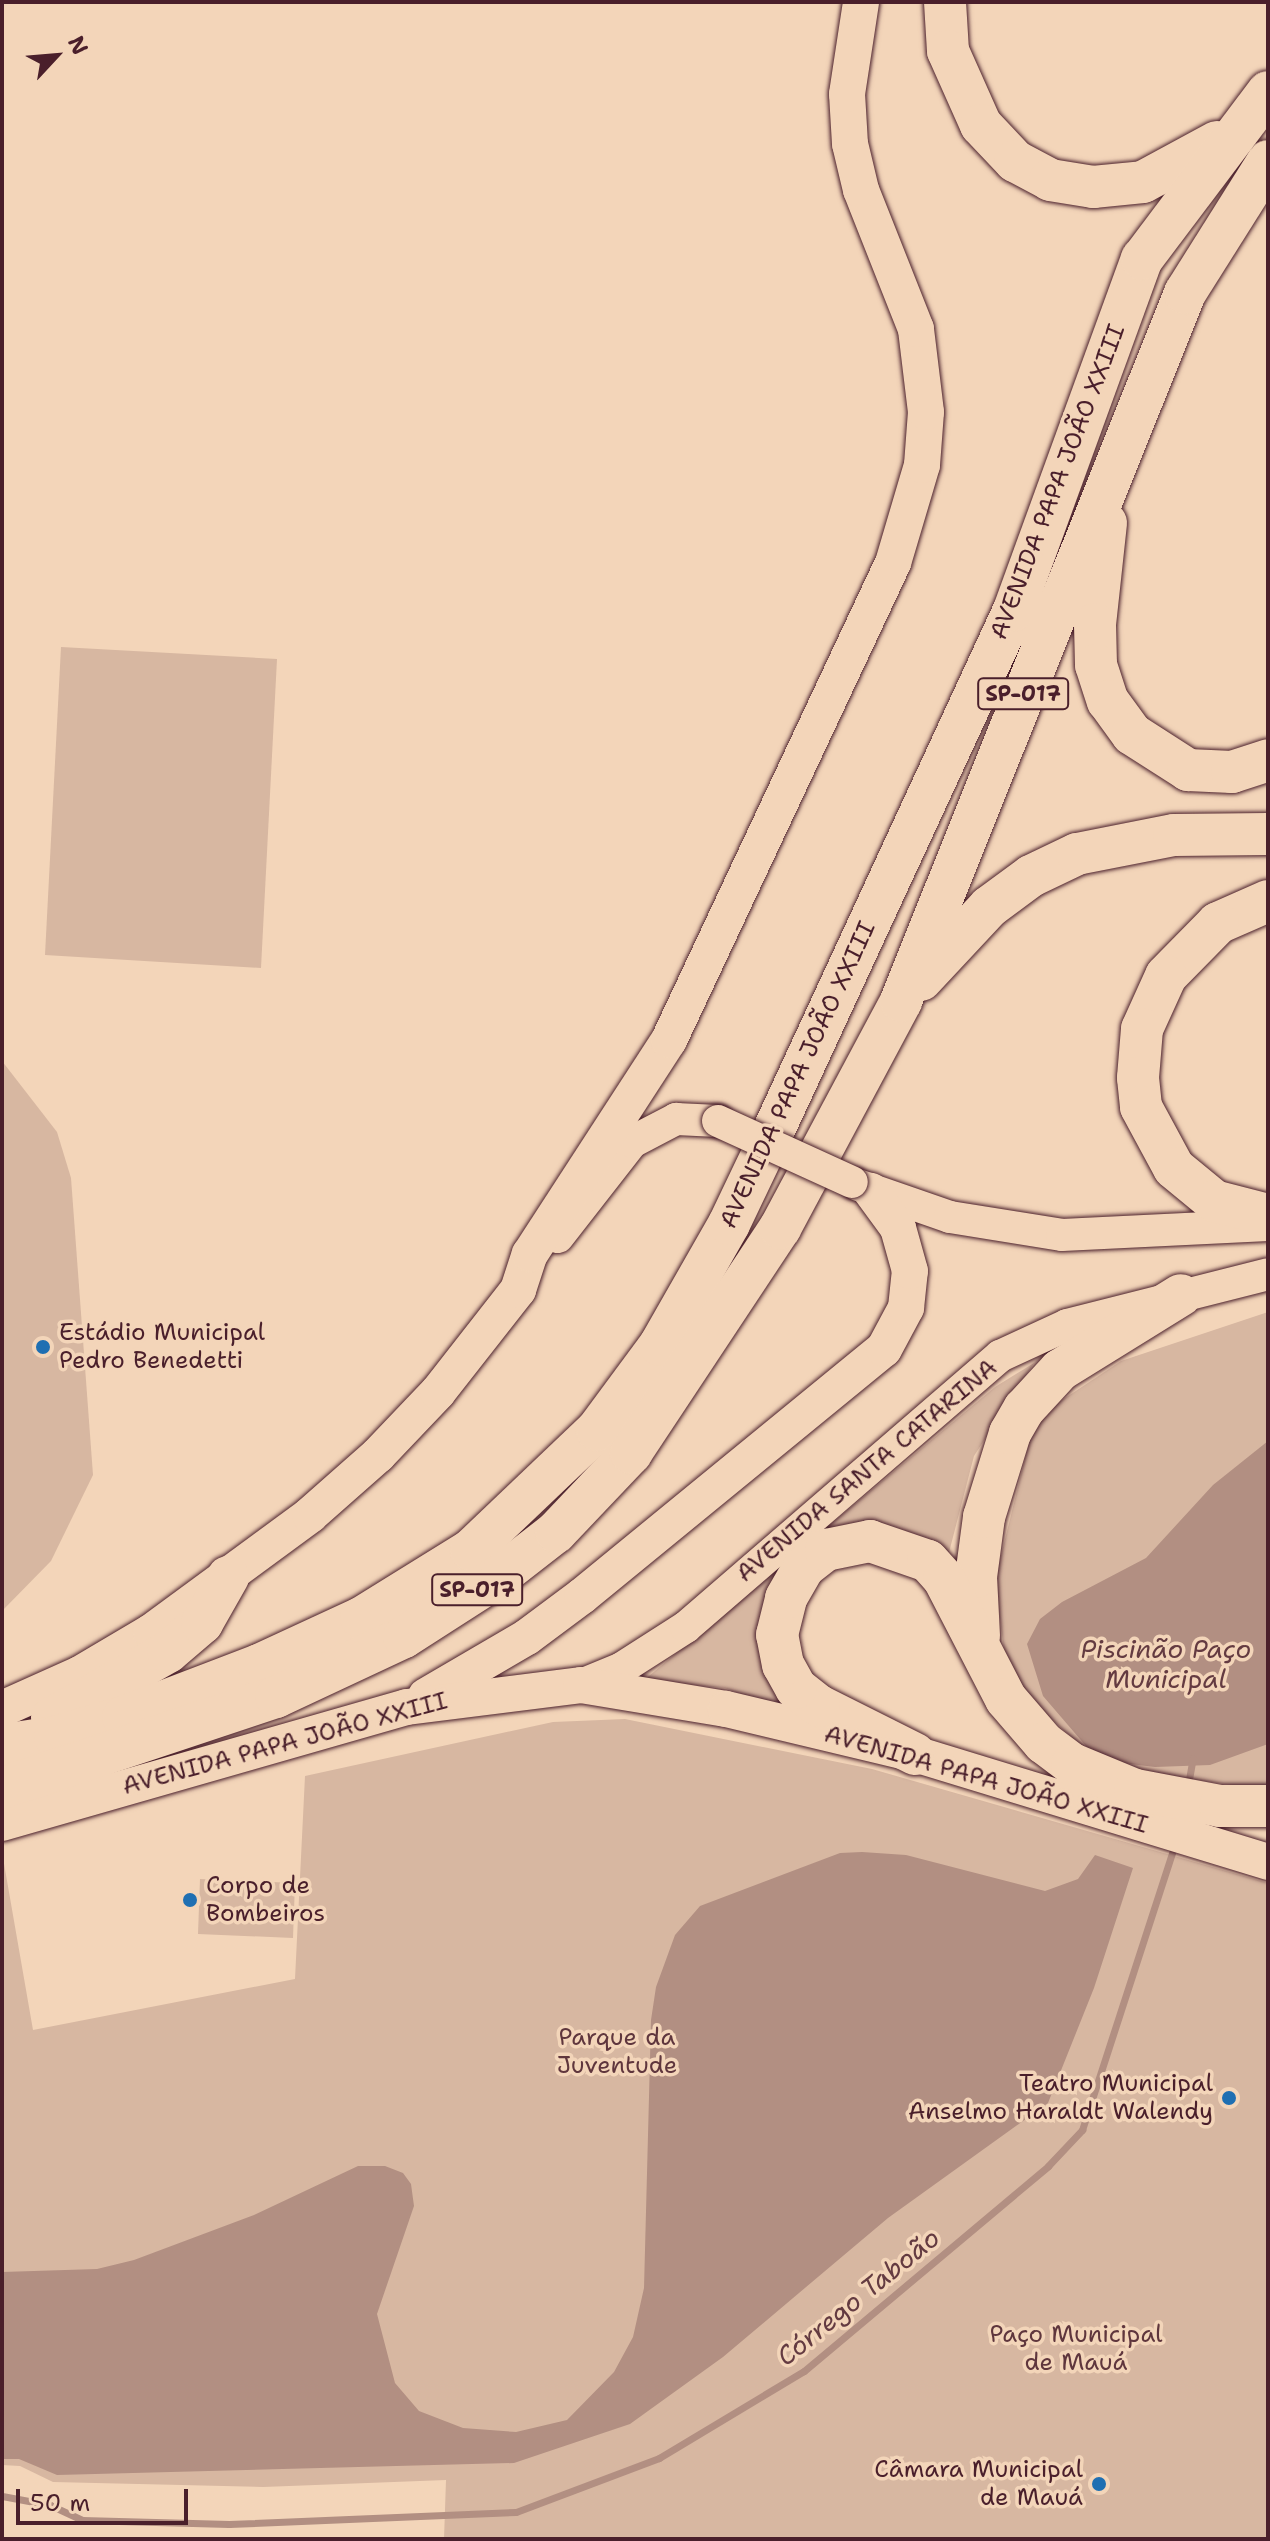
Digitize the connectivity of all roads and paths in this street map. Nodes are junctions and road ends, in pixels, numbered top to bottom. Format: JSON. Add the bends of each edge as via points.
{"nodes":[{"id":1,"x":861,"y":2,"type":"edge"},
{"id":2,"x":945,"y":2,"type":"edge"},
{"id":3,"x":1268,"y":92,"type":"edge"},
{"id":4,"x":1232,"y":133,"type":"junction"},
{"id":5,"x":1268,"y":161,"type":"edge"},
{"id":6,"x":1113,"y":468,"type":"junction"},
{"id":7,"x":1268,"y":760,"type":"edge"},
{"id":8,"x":1268,"y":834,"type":"edge"},
{"id":9,"x":1268,"y":901,"type":"edge"},
{"id":10,"x":901,"y":1001,"type":"junction"},
{"id":11,"x":862,"y":1186,"type":"junction"},
{"id":12,"x":1268,"y":1215,"type":"edge"},
{"id":13,"x":1268,"y":1225,"type":"edge"},
{"id":14,"x":1268,"y":1274,"type":"edge"},
{"id":15,"x":518,"y":1290,"type":"junction"},
{"id":16,"x":1181,"y":1295,"type":"junction"},
{"id":17,"x":228,"y":1577,"type":"junction"},
{"id":18,"x":980,"y":1649,"type":"junction"},
{"id":19,"x":581,"y":1685,"type":"junction"},
{"id":20,"x":407,"y":1707,"type":"junction"},
{"id":21,"x":2,"y":1709,"type":"edge"},
{"id":22,"x":2,"y":1744,"type":"edge"},
{"id":23,"x":915,"y":1754,"type":"junction"},
{"id":24,"x":20,"y":1782,"type":"edge"},
{"id":25,"x":1128,"y":1804,"type":"junction"},
{"id":26,"x":1268,"y":1806,"type":"edge"},
{"id":27,"x":2,"y":1823,"type":"edge"},
{"id":28,"x":1268,"y":1862,"type":"edge"}],
"edges":[{"from":1,"to":15,"type":"main road","via":[[847,94],[850,144],[861,190],[916,329],[926,412],[914,506],[766,843],[669,1040],[530,1254]]},
{"from":2,"to":4,"type":"highway","via":[[948,51],[981,125],[1015,161],[1050,180],[1093,187],[1143,182]]},
{"from":3,"to":4,"type":"highway","name":"AVENIDA PAPA JOÃO XXIII","number":"SP-017"},
{"from":4,"to":22,"type":"highway","name":"AVENIDA PAPA JOÃO XXIII","number":"SP-017","via":[[1142,259],[1014,610],[729,1224],[660,1345],[597,1430],[471,1550],[361,1618],[259,1665],[123,1717],[55,1737]]},
{"from":5,"to":6,"type":"highway","name":"AVENIDA PAPA JOÃO XXIII","number":"SP-017","via":[[1185,293]]},
{"from":6,"to":7,"type":"highway","via":[[1095,624],[1096,665],[1108,701],[1132,734],[1188,770],[1232,772]]},
{"from":6,"to":10,"type":"highway","name":"AVENIDA PAPA JOÃO XXIII","number":"SP-017"},
{"from":8,"to":10,"type":"highway","via":[[1174,835],[1077,854],[1031,876],[989,907]]},
{"from":9,"to":12,"type":"highway","via":[[1218,923],[1166,976],[1142,1029],[1138,1078],[1149,1127],[1174,1168],[1214,1201]]},
{"from":10,"to":24,"type":"highway","name":"AVENIDA PAPA JOÃO XXIII","number":"SP-017","via":[[780,1228],[682,1381],[631,1453],[556,1532],[404,1637],[290,1690]]},
{"from":11,"to":13,"type":"main road","via":[[950,1217],[1062,1235]]},
{"from":11,"to":15,"type":"main road","bridge":true,"via":[[718,1121],[676,1119],[632,1142]]},
{"from":11,"to":20,"type":"main road","via":[[894,1221],[910,1271],[906,1308],[884,1349],[538,1629]]},
{"from":14,"to":16,"type":"main road","name":"AVENIDA SANTA CATARINA"},
{"from":15,"to":17,"type":"main road","via":[[438,1392],[378,1455]]},
{"from":16,"to":18,"type":"highway","via":[[1060,1370],[1010,1433],[984,1517],[978,1562]]},
{"from":16,"to":19,"type":"main road","name":"AVENIDA SANTA CATARINA","via":[[1067,1325],[1000,1356],[686,1627],[622,1668]]},
{"from":17,"to":21,"type":"main road","via":[[80,1674]]},
{"from":17,"to":22,"type":"highway","via":[[202,1623],[168,1652]]},
{"from":18,"to":23,"type":"highway","via":[[944,1579],[912,1553],[870,1541],[849,1542],[826,1550],[804,1567],[786,1598],[777,1635],[783,1665],[796,1688],[819,1706]]},
{"from":18,"to":25,"type":"highway","via":[[1006,1699],[1044,1743]]},
{"from":19,"to":20,"type":"main road","name":"AVENIDA PAPA JOÃO XXIII"},
{"from":19,"to":23,"type":"main road","name":"AVENIDA PAPA JOÃO XXIII","via":[[726,1709]]},
{"from":20,"to":27,"type":"main road","name":"AVENIDA PAPA JOÃO XXIII"},
{"from":23,"to":25,"type":"main road","name":"AVENIDA PAPA JOÃO XXIII"},
{"from":25,"to":26,"type":"highway"},
{"from":25,"to":28,"type":"main road","name":"AVENIDA PAPA JOÃO XXIII","via":[[1226,1850]]}]}
